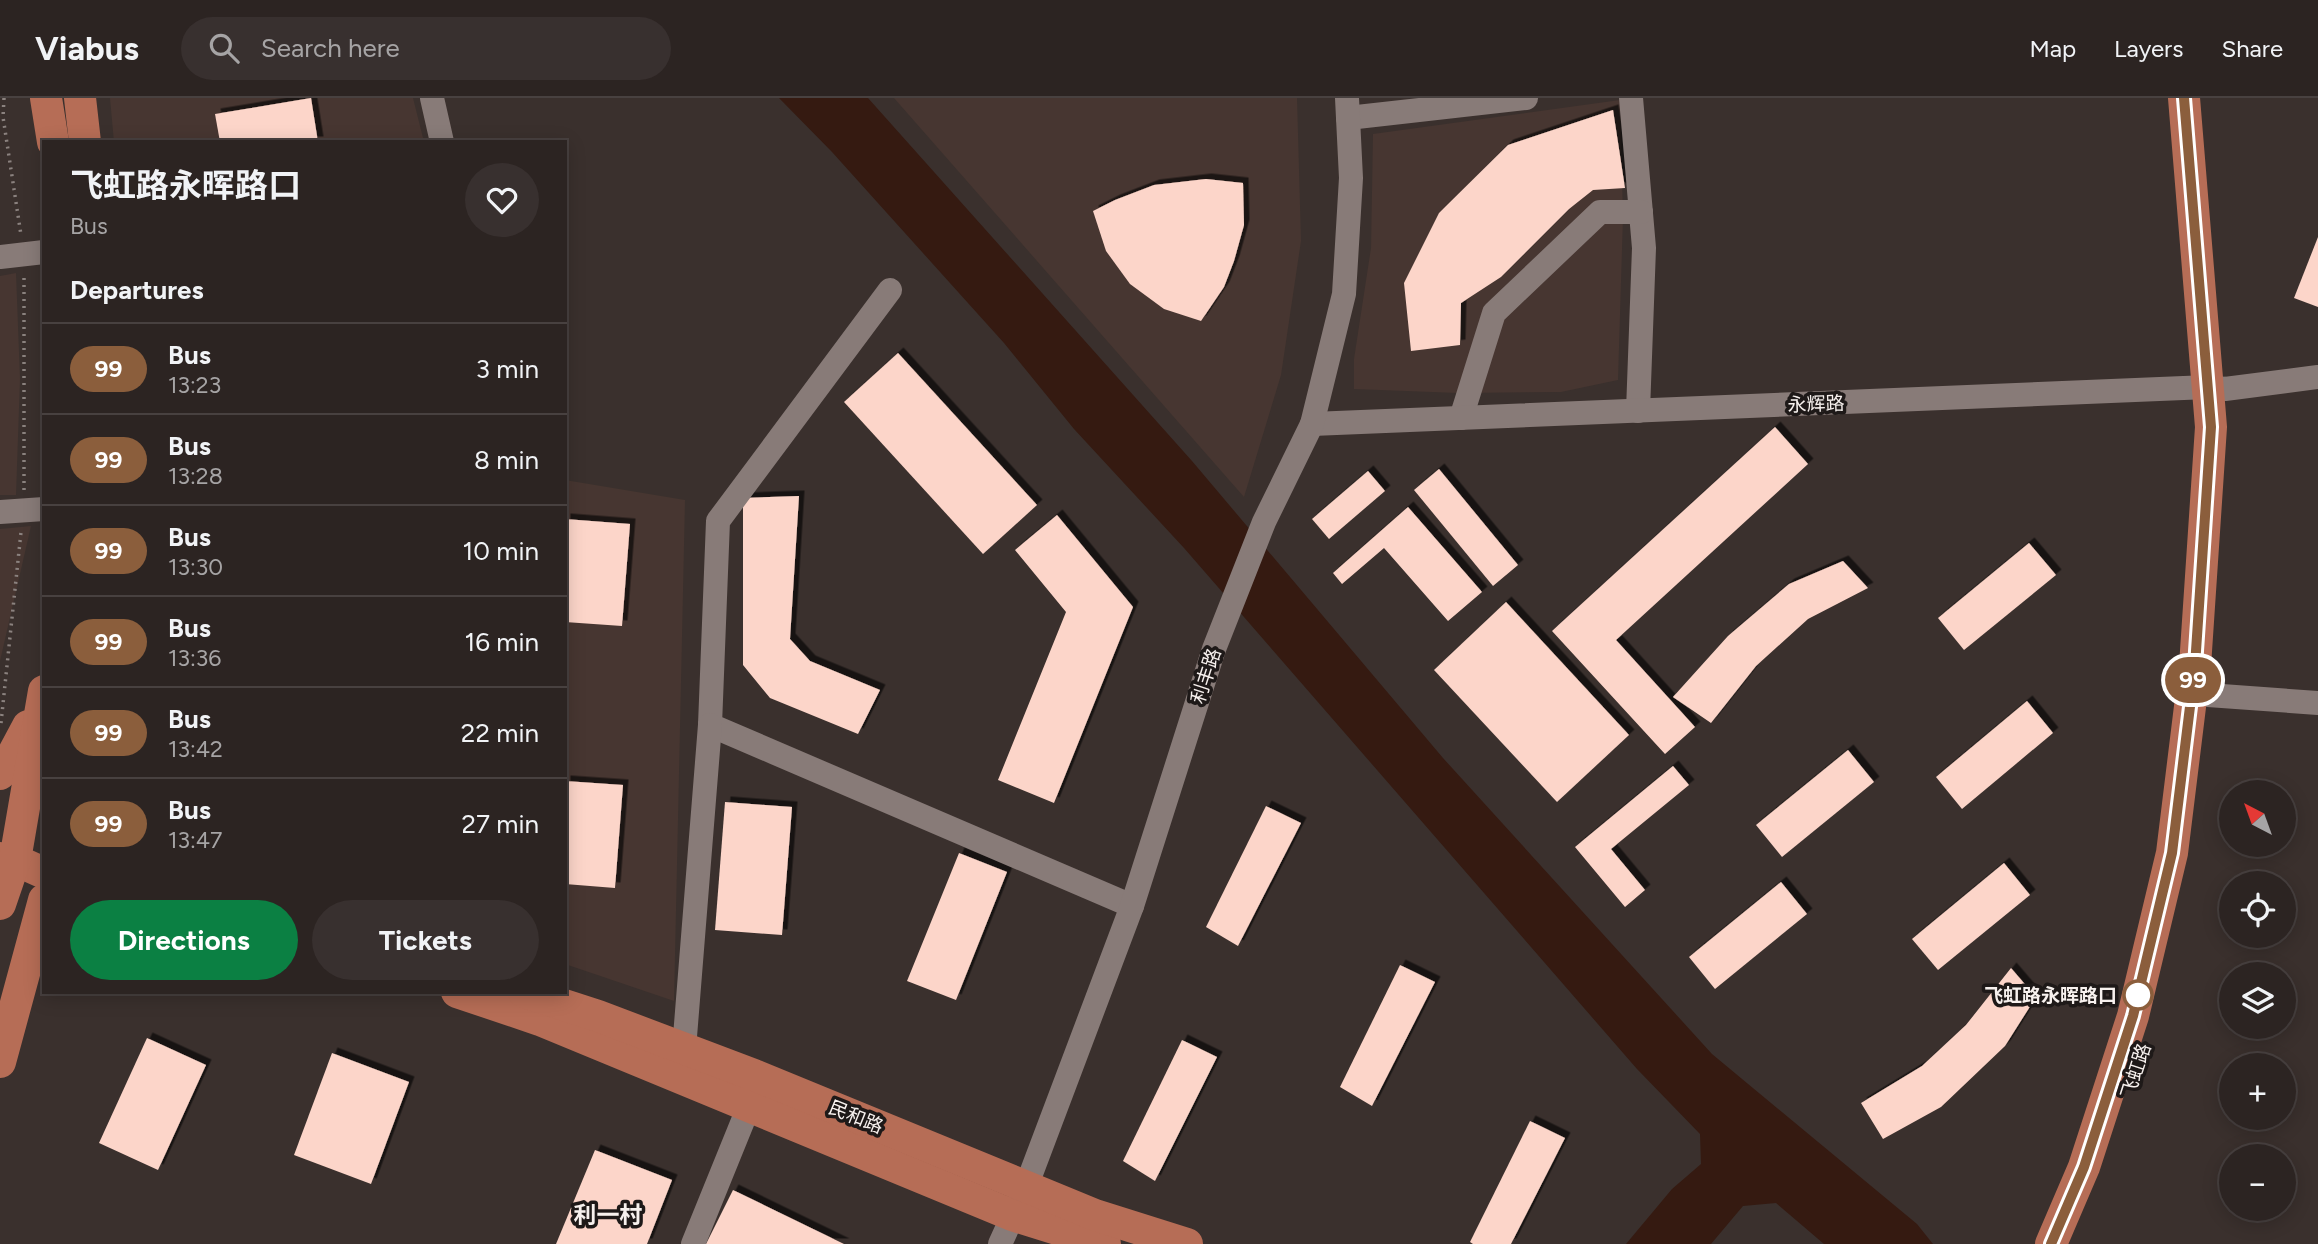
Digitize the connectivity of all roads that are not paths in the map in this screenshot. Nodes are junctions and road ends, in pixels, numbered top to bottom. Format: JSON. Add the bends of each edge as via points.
{"nodes":[{"id":1,"x":47,"y":98,"type":"edge"},
{"id":2,"x":79,"y":98,"type":"edge"},
{"id":3,"x":432,"y":98,"type":"edge"},
{"id":4,"x":1526,"y":98,"type":"edge"},
{"id":5,"x":1631,"y":98,"type":"edge"},
{"id":6,"x":2184,"y":98,"type":"edge"},
{"id":7,"x":2204,"y":98,"type":"edge"},
{"id":8,"x":1348,"y":108,"type":"edge"},
{"id":9,"x":53,"y":140,"type":"edge"},
{"id":10,"x":85,"y":140,"type":"edge"},
{"id":11,"x":442,"y":140,"type":"edge"},
{"id":12,"x":1641,"y":212,"type":"junction"},
{"id":13,"x":890,"y":290,"type":"dead end"},
{"id":14,"x":2318,"y":377,"type":"edge"},
{"id":15,"x":2216,"y":388,"type":"junction"},
{"id":16,"x":1638,"y":411,"type":"junction"},
{"id":17,"x":1461,"y":418,"type":"junction"},
{"id":18,"x":1312,"y":424,"type":"junction"},
{"id":19,"x":2208,"y":695,"type":"junction"},
{"id":20,"x":42,"y":697,"type":"edge"},
{"id":21,"x":42,"y":701,"type":"edge"},
{"id":22,"x":2318,"y":703,"type":"edge"},
{"id":23,"x":710,"y":725,"type":"junction"},
{"id":24,"x":0,"y":774,"type":"edge"},
{"id":25,"x":16,"y":846,"type":"edge"},
{"id":26,"x":42,"y":871,"type":"edge"},
{"id":27,"x":0,"y":904,"type":"edge"},
{"id":28,"x":1132,"y":906,"type":"junction"},
{"id":29,"x":42,"y":908,"type":"edge"},
{"id":30,"x":42,"y":952,"type":"edge"},
{"id":31,"x":23,"y":980,"type":"junction"},
{"id":32,"x":463,"y":994,"type":"edge"},
{"id":33,"x":530,"y":994,"type":"edge"},
{"id":34,"x":684,"y":1049,"type":"junction"},
{"id":35,"x":0,"y":1062,"type":"edge"},
{"id":36,"x":749,"y":1106,"type":"junction"},
{"id":37,"x":1019,"y":1201,"type":"junction"},
{"id":38,"x":693,"y":1244,"type":"edge"},
{"id":39,"x":1000,"y":1244,"type":"edge"},
{"id":40,"x":1105,"y":1244,"type":"edge"},
{"id":41,"x":1187,"y":1244,"type":"edge"},
{"id":42,"x":2051,"y":1244,"type":"edge"},
{"id":43,"x":2074,"y":1244,"type":"edge"}],
"edges":[{"from":1,"to":9,"type":"main road"},
{"from":2,"to":10,"type":"main road"},
{"from":3,"to":11,"type":"street"},
{"from":4,"to":8,"type":"street"},
{"from":5,"to":12,"type":"street"},
{"from":6,"to":15,"type":"main road","name":"飞虹路"},
{"from":7,"to":15,"type":"main road","name":"飞虹路"},
{"from":8,"to":18,"type":"street","name":"利丰路","via":[[1351,178],[1344,294]]},
{"from":12,"to":16,"type":"street","via":[[1644,248]]},
{"from":12,"to":17,"type":"street","via":[[1600,212],[1494,313]]},
{"from":13,"to":23,"type":"street","via":[[718,521]]},
{"from":14,"to":15,"type":"street","name":"永辉路"},
{"from":15,"to":16,"type":"street","name":"永辉路"},
{"from":15,"to":19,"type":"main road","name":"飞虹路"},
{"from":15,"to":42,"type":"main road","name":"飞虹路","via":[[2195,666],[2172,853],[2133,1016],[2084,1167]]},
{"from":16,"to":17,"type":"street","name":"永辉路"},
{"from":17,"to":18,"type":"street","name":"永辉路"},
{"from":18,"to":28,"type":"street","name":"利丰路","via":[[1264,522],[1214,649]]},
{"from":19,"to":22,"type":"street"},
{"from":19,"to":43,"type":"main road","name":"飞虹路","via":[[2190,847],[2148,1031],[2101,1180]]},
{"from":20,"to":24,"type":"main road"},
{"from":21,"to":25,"type":"main road"},
{"from":23,"to":28,"type":"street"},
{"from":23,"to":34,"type":"street"},
{"from":25,"to":26,"type":"main road"},
{"from":25,"to":27,"type":"main road"},
{"from":28,"to":37,"type":"street","name":"利丰路"},
{"from":29,"to":31,"type":"main road"},
{"from":30,"to":31,"type":"main road"},
{"from":31,"to":35,"type":"main road"},
{"from":32,"to":36,"type":"main road","name":"民和路","via":[[540,1020]]},
{"from":33,"to":34,"type":"main road","name":"民和路"},
{"from":34,"to":37,"type":"main road","name":"民和路"},
{"from":36,"to":37,"type":"main road","name":"民和路"},
{"from":36,"to":38,"type":"street"},
{"from":37,"to":39,"type":"street","name":"利丰路"},
{"from":37,"to":40,"type":"main road","name":"民和路"},
{"from":37,"to":41,"type":"main road","name":"民和路","via":[[1095,1215]]}]}
